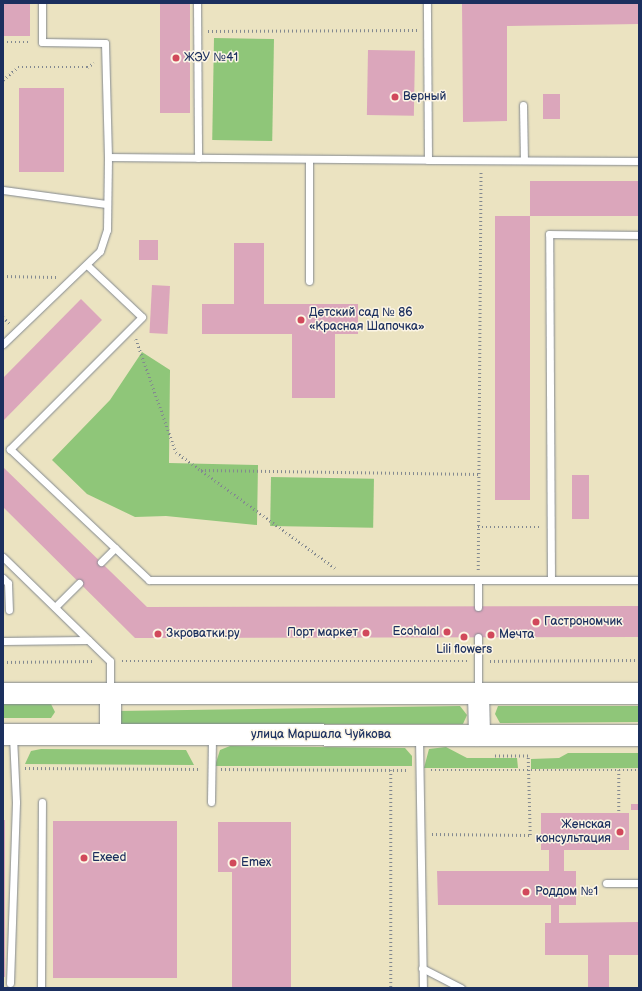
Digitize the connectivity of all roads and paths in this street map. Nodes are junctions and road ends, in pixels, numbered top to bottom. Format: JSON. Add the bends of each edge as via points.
{"nodes":[{"id":1,"x":42,"y":3,"type":"edge"},
{"id":2,"x":197,"y":3,"type":"edge"},
{"id":3,"x":428,"y":3,"type":"edge"},
{"id":4,"x":428,"y":30,"type":"junction"},
{"id":5,"x":197,"y":31,"type":"junction"},
{"id":6,"x":3,"y":42,"type":"edge"},
{"id":7,"x":42,"y":42,"type":"junction"},
{"id":8,"x":106,"y":54,"type":"junction"},
{"id":9,"x":3,"y":80,"type":"edge"},
{"id":10,"x":523,"y":105,"type":"dead end"},
{"id":11,"x":108,"y":157,"type":"junction"},
{"id":12,"x":198,"y":158,"type":"junction"},
{"id":13,"x":309,"y":159,"type":"junction"},
{"id":14,"x":428,"y":160,"type":"junction"},
{"id":15,"x":481,"y":160,"type":"junction"},
{"id":16,"x":524,"y":160,"type":"junction"},
{"id":17,"x":639,"y":161,"type":"edge"},
{"id":18,"x":3,"y":190,"type":"edge"},
{"id":19,"x":106,"y":204,"type":"junction"},
{"id":20,"x":639,"y":235,"type":"edge"},
{"id":21,"x":88,"y":266,"type":"junction"},
{"id":22,"x":3,"y":276,"type":"edge"},
{"id":23,"x":75,"y":278,"type":"junction"},
{"id":24,"x":309,"y":281,"type":"dead end"},
{"id":25,"x":132,"y":327,"type":"junction"},
{"id":26,"x":3,"y":344,"type":"edge"},
{"id":27,"x":200,"y":470,"type":"junction"},
{"id":28,"x":478,"y":474,"type":"junction"},
{"id":29,"x":478,"y":527,"type":"junction"},
{"id":30,"x":550,"y":527,"type":"junction"},
{"id":31,"x":115,"y":548,"type":"junction"},
{"id":32,"x":3,"y":556,"type":"edge"},
{"id":33,"x":101,"y":562,"type":"dead end"},
{"id":34,"x":3,"y":578,"type":"edge"},
{"id":35,"x":351,"y":580,"type":"junction"},
{"id":36,"x":478,"y":580,"type":"junction"},
{"id":37,"x":551,"y":580,"type":"junction"},
{"id":38,"x":639,"y":580,"type":"edge"},
{"id":39,"x":79,"y":583,"type":"dead end"},
{"id":40,"x":55,"y":607,"type":"junction"},
{"id":41,"x":478,"y":607,"type":"dead end"},
{"id":42,"x":9,"y":610,"type":"dead end"},
{"id":43,"x":478,"y":637,"type":"dead end"},
{"id":44,"x":88,"y":640,"type":"junction"},
{"id":45,"x":3,"y":641,"type":"edge"},
{"id":46,"x":639,"y":660,"type":"edge"},
{"id":47,"x":479,"y":661,"type":"junction"},
{"id":48,"x":3,"y":662,"type":"edge"},
{"id":49,"x":110,"y":662,"type":"junction"},
{"id":50,"x":3,"y":693,"type":"edge"},
{"id":51,"x":110,"y":693,"type":"junction"},
{"id":52,"x":478,"y":693,"type":"junction"},
{"id":53,"x":639,"y":693,"type":"edge"},
{"id":54,"x":8,"y":734,"type":"edge"},
{"id":55,"x":110,"y":734,"type":"junction"},
{"id":56,"x":212,"y":735,"type":"junction"},
{"id":57,"x":420,"y":735,"type":"junction"},
{"id":58,"x":479,"y":735,"type":"junction"},
{"id":59,"x":639,"y":736,"type":"edge"},
{"id":60,"x":492,"y":756,"type":"dead end"},
{"id":61,"x":16,"y":768,"type":"junction"},
{"id":62,"x":212,"y":769,"type":"junction"},
{"id":63,"x":390,"y":770,"type":"junction"},
{"id":64,"x":419,"y":770,"type":"junction"},
{"id":65,"x":528,"y":770,"type":"junction"},
{"id":66,"x":619,"y":770,"type":"junction"},
{"id":67,"x":639,"y":770,"type":"edge"},
{"id":68,"x":42,"y":802,"type":"dead end"},
{"id":69,"x":211,"y":802,"type":"dead end"},
{"id":70,"x":619,"y":813,"type":"dead end"},
{"id":71,"x":421,"y":834,"type":"junction"},
{"id":72,"x":606,"y":883,"type":"dead end"},
{"id":73,"x":639,"y":883,"type":"edge"},
{"id":74,"x":422,"y":968,"type":"junction"},
{"id":75,"x":10,"y":983,"type":"dead end"},
{"id":76,"x":41,"y":988,"type":"edge"},
{"id":77,"x":391,"y":988,"type":"edge"},
{"id":78,"x":423,"y":988,"type":"edge"},
{"id":79,"x":461,"y":988,"type":"edge"}],
"edges":[{"from":1,"to":7,"type":"lane"},
{"from":2,"to":5,"type":"lane"},
{"from":3,"to":4,"type":"lane"},
{"from":4,"to":5,"type":"path"},
{"from":4,"to":14,"type":"lane"},
{"from":5,"to":12,"type":"lane"},
{"from":6,"to":7,"type":"path"},
{"from":7,"to":8,"type":"lane","via":[[106,40]]},
{"from":8,"to":9,"type":"path","via":[[87,67],[18,67]]},
{"from":8,"to":11,"type":"lane"},
{"from":10,"to":16,"type":"lane"},
{"from":11,"to":12,"type":"lane"},
{"from":11,"to":19,"type":"lane"},
{"from":12,"to":13,"type":"lane"},
{"from":13,"to":14,"type":"lane"},
{"from":13,"to":24,"type":"lane"},
{"from":14,"to":15,"type":"lane"},
{"from":15,"to":16,"type":"lane"},
{"from":15,"to":28,"type":"path"},
{"from":16,"to":17,"type":"lane"},
{"from":18,"to":19,"type":"lane"},
{"from":19,"to":21,"type":"lane","via":[[107,230],[100,251]]},
{"from":20,"to":30,"type":"lane","via":[[549,234]]},
{"from":21,"to":23,"type":"lane"},
{"from":21,"to":25,"type":"lane","via":[[142,318]]},
{"from":22,"to":23,"type":"path"},
{"from":23,"to":26,"type":"lane"},
{"from":25,"to":27,"type":"path","via":[[176,452]]},
{"from":25,"to":31,"type":"lane","via":[[10,449]]},
{"from":27,"to":28,"type":"path"},
{"from":27,"to":35,"type":"path"},
{"from":28,"to":29,"type":"path"},
{"from":29,"to":30,"type":"path"},
{"from":29,"to":36,"type":"path"},
{"from":30,"to":37,"type":"lane"},
{"from":31,"to":33,"type":"lane"},
{"from":31,"to":35,"type":"lane","via":[[149,580]]},
{"from":32,"to":40,"type":"lane"},
{"from":34,"to":42,"type":"lane","via":[[8,583]]},
{"from":35,"to":36,"type":"lane"},
{"from":36,"to":37,"type":"lane"},
{"from":36,"to":41,"type":"lane"},
{"from":37,"to":38,"type":"lane"},
{"from":39,"to":40,"type":"lane"},
{"from":40,"to":44,"type":"lane"},
{"from":43,"to":47,"type":"lane"},
{"from":44,"to":45,"type":"lane"},
{"from":44,"to":49,"type":"lane"},
{"from":46,"to":47,"type":"path"},
{"from":47,"to":49,"type":"path"},
{"from":47,"to":52,"type":"lane"},
{"from":48,"to":49,"type":"path"},
{"from":49,"to":51,"type":"lane"},
{"from":50,"to":51,"type":"main road"},
{"from":51,"to":52,"type":"main road"},
{"from":51,"to":55,"type":"main road"},
{"from":52,"to":53,"type":"main road"},
{"from":52,"to":58,"type":"main road"},
{"from":54,"to":55,"type":"main road","name":"улица Маршала Чуйкова"},
{"from":54,"to":61,"type":"lane"},
{"from":55,"to":56,"type":"main road","name":"улица Маршала Чуйкова"},
{"from":56,"to":57,"type":"main road","name":"улица Маршала Чуйкова"},
{"from":56,"to":62,"type":"lane"},
{"from":57,"to":58,"type":"main road","name":"улица Маршала Чуйкова"},
{"from":57,"to":64,"type":"lane"},
{"from":58,"to":59,"type":"main road","name":"улица Маршала Чуйкова"},
{"from":60,"to":65,"type":"path","via":[[528,756]]},
{"from":61,"to":62,"type":"path"},
{"from":61,"to":75,"type":"lane"},
{"from":62,"to":63,"type":"path"},
{"from":62,"to":69,"type":"lane"},
{"from":63,"to":64,"type":"path"},
{"from":63,"to":77,"type":"path"},
{"from":64,"to":65,"type":"path"},
{"from":64,"to":71,"type":"lane"},
{"from":65,"to":66,"type":"path"},
{"from":65,"to":71,"type":"path","via":[[530,835]]},
{"from":66,"to":67,"type":"path"},
{"from":66,"to":70,"type":"path"},
{"from":68,"to":76,"type":"lane"},
{"from":71,"to":74,"type":"lane"},
{"from":72,"to":73,"type":"lane"},
{"from":74,"to":78,"type":"lane"},
{"from":74,"to":79,"type":"lane"}]}
